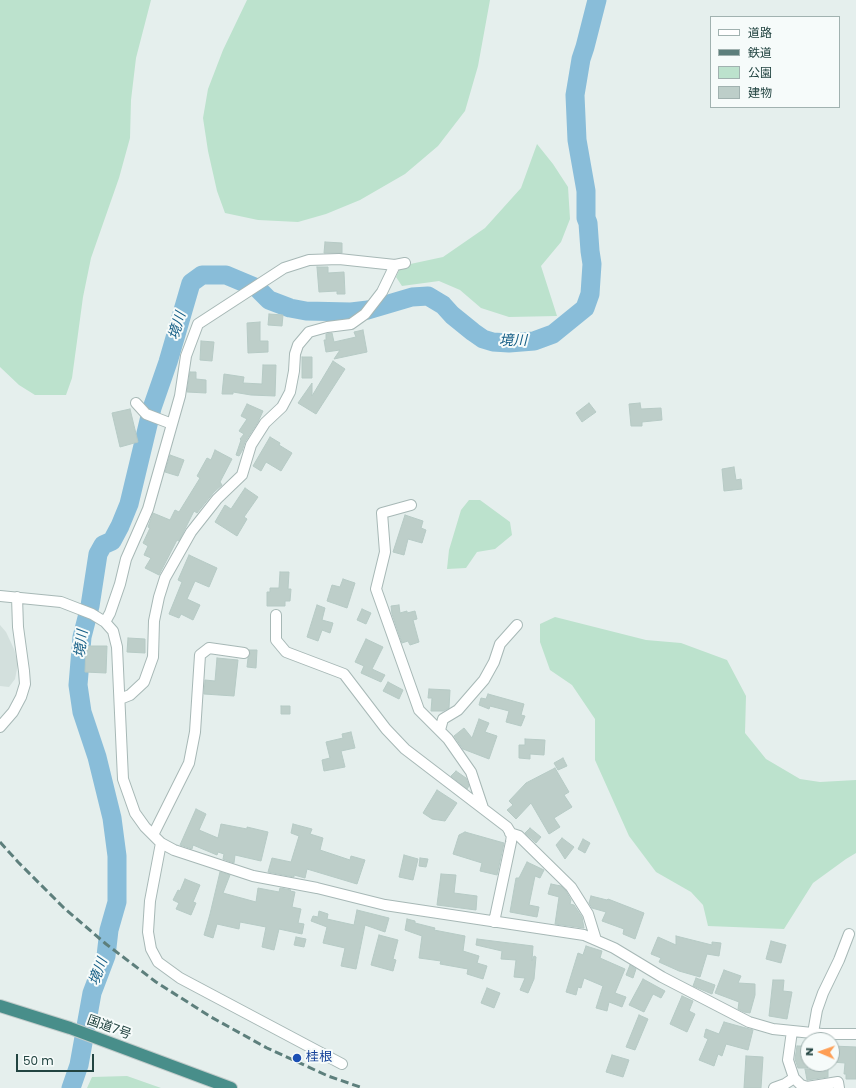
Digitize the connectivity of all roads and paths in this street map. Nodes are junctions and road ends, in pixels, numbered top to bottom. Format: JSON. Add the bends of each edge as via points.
{"nodes":[{"id":1,"x":136,"y":403,"type":"dead end"},
{"id":2,"x":172,"y":424,"type":"junction"},
{"id":3,"x":411,"y":505,"type":"dead end"},
{"id":4,"x":0,"y":596,"type":"edge"},
{"id":5,"x":17,"y":597,"type":"junction"},
{"id":6,"x":276,"y":615,"type":"dead end"},
{"id":7,"x":105,"y":622,"type":"junction"},
{"id":8,"x":517,"y":625,"type":"dead end"},
{"id":9,"x":244,"y":653,"type":"dead end"},
{"id":10,"x":120,"y":699,"type":"junction"},
{"id":11,"x":0,"y":727,"type":"edge"},
{"id":12,"x":440,"y":730,"type":"junction"},
{"id":13,"x":483,"y":808,"type":"junction"},
{"id":14,"x":510,"y":833,"type":"junction"},
{"id":15,"x":153,"y":835,"type":"junction"},
{"id":16,"x":161,"y":843,"type":"junction"},
{"id":17,"x":494,"y":922,"type":"junction"},
{"id":18,"x":849,"y":934,"type":"dead end"},
{"id":19,"x":596,"y":940,"type":"junction"},
{"id":20,"x":0,"y":1006,"type":"edge"},
{"id":21,"x":792,"y":1031,"type":"junction"},
{"id":22,"x":802,"y":1032,"type":"edge"},
{"id":23,"x":813,"y":1032,"type":"edge"},
{"id":24,"x":840,"y":1034,"type":"edge"},
{"id":25,"x":856,"y":1034,"type":"edge"},
{"id":26,"x":342,"y":1064,"type":"dead end"},
{"id":27,"x":794,"y":1078,"type":"junction"},
{"id":28,"x":231,"y":1088,"type":"edge"},
{"id":29,"x":774,"y":1088,"type":"edge"},
{"id":30,"x":839,"y":1088,"type":"edge"}],
"edges":[{"from":1,"to":2,"type":"street","via":[[150,416]]},
{"from":2,"to":7,"type":"street","via":[[148,509],[126,558],[115,599]]},
{"from":2,"to":10,"type":"street","via":[[180,396],[186,356],[198,324],[284,268],[309,260],[339,258],[400,264],[365,314],[351,324],[309,332],[298,345],[290,392],[282,407],[265,423],[251,445],[242,475],[217,499],[191,532],[165,578],[154,621],[153,657],[144,682],[130,695]]},
{"from":3,"to":12,"type":"street","via":[[382,513],[385,552],[376,588],[419,710]]},
{"from":4,"to":5,"type":"street"},
{"from":5,"to":7,"type":"street","via":[[70,604]]},
{"from":5,"to":11,"type":"street","via":[[24,684],[13,712]]},
{"from":6,"to":13,"type":"street","via":[[276,640],[286,652],[344,674],[386,729],[405,749]]},
{"from":7,"to":10,"type":"street","via":[[113,631],[117,647]]},
{"from":8,"to":12,"type":"street","via":[[500,644],[484,680],[458,710],[443,719]]},
{"from":9,"to":15,"type":"street","via":[[210,648],[200,655],[195,732],[189,763]]},
{"from":10,"to":15,"type":"street","via":[[123,779],[135,813]]},
{"from":12,"to":13,"type":"street","via":[[471,772]]},
{"from":13,"to":14,"type":"street","via":[[507,827]]},
{"from":14,"to":17,"type":"street","via":[[511,842]]},
{"from":14,"to":19,"type":"street","via":[[519,836],[571,887],[588,914]]},
{"from":15,"to":16,"type":"street"},
{"from":16,"to":17,"type":"street","via":[[174,850],[253,876],[317,888],[385,905]]},
{"from":16,"to":26,"type":"street","via":[[150,901],[148,932],[158,962],[180,978]]},
{"from":17,"to":19,"type":"street","via":[[584,935]]},
{"from":18,"to":23,"type":"street","via":[[823,993]]},
{"from":19,"to":21,"type":"street","via":[[750,1022],[772,1029]]},
{"from":20,"to":28,"type":"highway","name":"国道7号","via":[[70,1028]]},
{"from":21,"to":22,"type":"street"},
{"from":21,"to":27,"type":"street","via":[[788,1060]]},
{"from":24,"to":25,"type":"street"},
{"from":27,"to":29,"type":"street"},
{"from":27,"to":30,"type":"street","via":[[801,1086],[838,1082]]}]}
